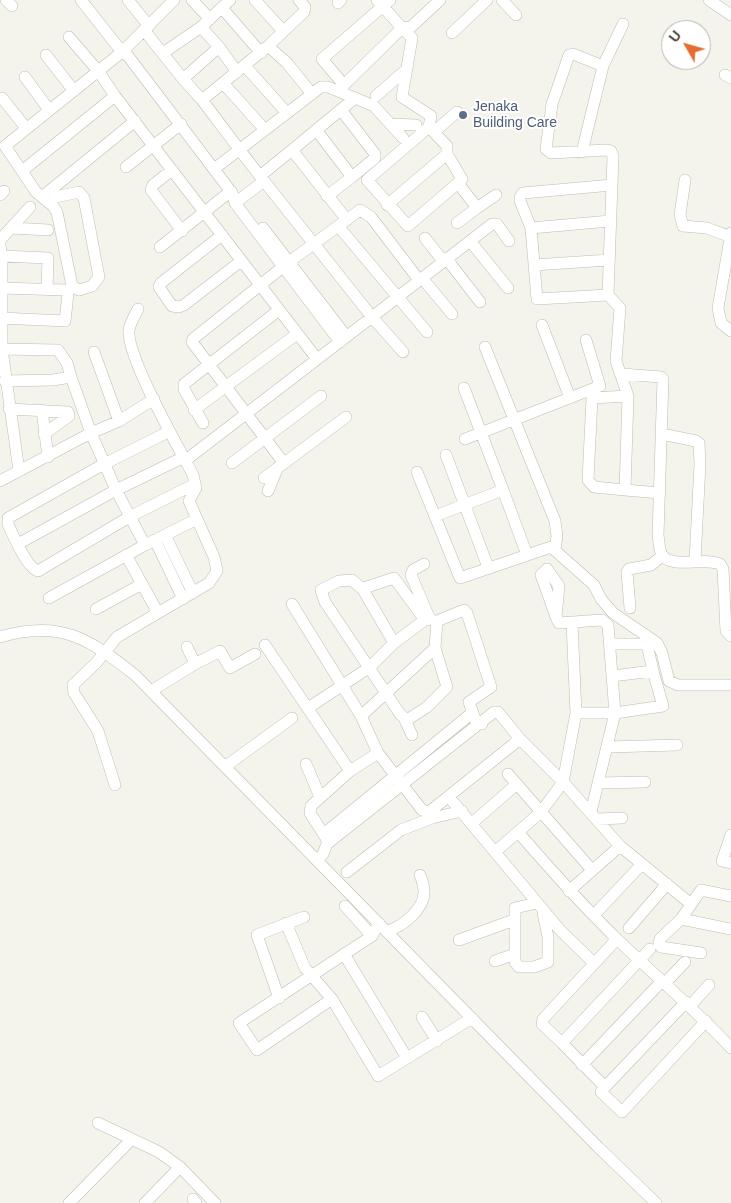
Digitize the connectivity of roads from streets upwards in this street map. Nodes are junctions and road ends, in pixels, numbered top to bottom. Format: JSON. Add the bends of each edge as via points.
{"nodes":[{"id":1,"x":128,"y":0,"type":"edge"},
{"id":2,"x":174,"y":0,"type":"edge"},
{"id":3,"x":192,"y":0,"type":"edge"},
{"id":4,"x":255,"y":0,"type":"edge"},
{"id":5,"x":298,"y":0,"type":"edge"},
{"id":6,"x":440,"y":0,"type":"edge"},
{"id":7,"x":487,"y":0,"type":"edge"},
{"id":8,"x":502,"y":0,"type":"edge"},
{"id":9,"x":709,"y":0,"type":"edge"},
{"id":10,"x":731,"y":0,"type":"edge"},
{"id":11,"x":384,"y":2,"type":"edge"},
{"id":12,"x":88,"y":4,"type":"edge"},
{"id":13,"x":226,"y":4,"type":"edge"},
{"id":14,"x":727,"y":13,"type":"edge"},
{"id":15,"x":516,"y":16,"type":"dead end"},
{"id":16,"x":205,"y":23,"type":"junction"},
{"id":17,"x":624,"y":24,"type":"dead end"},
{"id":18,"x":146,"y":28,"type":"junction"},
{"id":19,"x":402,"y":28,"type":"junction"},
{"id":20,"x":282,"y":31,"type":"junction"},
{"id":21,"x":452,"y":33,"type":"dead end"},
{"id":22,"x":69,"y":37,"type":"dead end"},
{"id":23,"x":218,"y":47,"type":"junction"},
{"id":24,"x":264,"y":50,"type":"junction"},
{"id":25,"x":125,"y":53,"type":"junction"},
{"id":26,"x":163,"y":53,"type":"junction"},
{"id":27,"x":46,"y":54,"type":"dead end"},
{"id":28,"x":603,"y":66,"type":"junction"},
{"id":29,"x":407,"y":68,"type":"junction"},
{"id":30,"x":241,"y":69,"type":"junction"},
{"id":31,"x":99,"y":72,"type":"junction"},
{"id":32,"x":25,"y":77,"type":"dead end"},
{"id":33,"x":183,"y":78,"type":"junction"},
{"id":34,"x":223,"y":83,"type":"junction"},
{"id":35,"x":74,"y":91,"type":"junction"},
{"id":36,"x":312,"y":94,"type":"junction"},
{"id":37,"x":115,"y":96,"type":"junction"},
{"id":38,"x":376,"y":96,"type":"dead end"},
{"id":39,"x":2,"y":98,"type":"dead end"},
{"id":40,"x":355,"y":98,"type":"junction"},
{"id":41,"x":202,"y":100,"type":"junction"},
{"id":42,"x":49,"y":110,"type":"junction"},
{"id":43,"x":341,"y":110,"type":"junction"},
{"id":44,"x":457,"y":112,"type":"dead end"},
{"id":45,"x":287,"y":114,"type":"junction"},
{"id":46,"x":135,"y":121,"type":"junction"},
{"id":47,"x":181,"y":124,"type":"junction"},
{"id":48,"x":390,"y":124,"type":"junction"},
{"id":49,"x":416,"y":125,"type":"dead end"},
{"id":50,"x":26,"y":128,"type":"junction"},
{"id":51,"x":432,"y":129,"type":"junction"},
{"id":52,"x":265,"y":130,"type":"junction"},
{"id":53,"x":317,"y":131,"type":"junction"},
{"id":54,"x":403,"y":138,"type":"dead end"},
{"id":55,"x":153,"y":145,"type":"junction"},
{"id":56,"x":240,"y":149,"type":"junction"},
{"id":57,"x":292,"y":150,"type":"junction"},
{"id":58,"x":582,"y":152,"type":"junction"},
{"id":59,"x":447,"y":154,"type":"junction"},
{"id":60,"x":126,"y":168,"type":"dead end"},
{"id":61,"x":214,"y":169,"type":"junction"},
{"id":62,"x":172,"y":170,"type":"junction"},
{"id":63,"x":22,"y":171,"type":"junction"},
{"id":64,"x":352,"y":177,"type":"junction"},
{"id":65,"x":262,"y":179,"type":"junction"},
{"id":66,"x":685,"y":180,"type":"dead end"},
{"id":67,"x":458,"y":183,"type":"junction"},
{"id":68,"x":612,"y":186,"type":"junction"},
{"id":69,"x":496,"y":195,"type":"dead end"},
{"id":70,"x":327,"y":196,"type":"junction"},
{"id":71,"x":235,"y":197,"type":"junction"},
{"id":72,"x":44,"y":198,"type":"junction"},
{"id":73,"x":388,"y":205,"type":"junction"},
{"id":74,"x":30,"y":206,"type":"dead end"},
{"id":75,"x":477,"y":208,"type":"junction"},
{"id":76,"x":204,"y":212,"type":"junction"},
{"id":77,"x":610,"y":222,"type":"junction"},
{"id":78,"x":457,"y":223,"type":"dead end"},
{"id":79,"x":343,"y":224,"type":"junction"},
{"id":80,"x":12,"y":228,"type":"junction"},
{"id":81,"x":531,"y":228,"type":"junction"},
{"id":82,"x":48,"y":230,"type":"dead end"},
{"id":83,"x":182,"y":231,"type":"junction"},
{"id":84,"x":222,"y":235,"type":"junction"},
{"id":85,"x":731,"y":236,"type":"edge"},
{"id":86,"x":425,"y":238,"type":"dead end"},
{"id":87,"x":0,"y":240,"type":"edge"},
{"id":88,"x":470,"y":240,"type":"junction"},
{"id":89,"x":510,"y":242,"type":"dead end"},
{"id":90,"x":314,"y":244,"type":"junction"},
{"id":91,"x":160,"y":247,"type":"dead end"},
{"id":92,"x":1,"y":251,"type":"edge"},
{"id":93,"x":445,"y":260,"type":"junction"},
{"id":94,"x":609,"y":260,"type":"junction"},
{"id":95,"x":241,"y":261,"type":"junction"},
{"id":96,"x":534,"y":264,"type":"junction"},
{"id":97,"x":286,"y":265,"type":"junction"},
{"id":98,"x":421,"y":279,"type":"junction"},
{"id":99,"x":260,"y":285,"type":"junction"},
{"id":100,"x":2,"y":288,"type":"junction"},
{"id":101,"x":508,"y":288,"type":"dead end"},
{"id":102,"x":47,"y":290,"type":"junction"},
{"id":103,"x":608,"y":295,"type":"junction"},
{"id":104,"x":398,"y":297,"type":"junction"},
{"id":105,"x":480,"y":302,"type":"dead end"},
{"id":106,"x":138,"y":309,"type":"dead end"},
{"id":107,"x":279,"y":310,"type":"junction"},
{"id":108,"x":452,"y":314,"type":"dead end"},
{"id":109,"x":372,"y":317,"type":"junction"},
{"id":110,"x":1,"y":318,"type":"junction"},
{"id":111,"x":542,"y":325,"type":"dead end"},
{"id":112,"x":731,"y":331,"type":"edge"},
{"id":113,"x":427,"y":332,"type":"dead end"},
{"id":114,"x":297,"y":334,"type":"junction"},
{"id":115,"x":343,"y":339,"type":"junction"},
{"id":116,"x":586,"y":340,"type":"dead end"},
{"id":117,"x":486,"y":347,"type":"dead end"},
{"id":118,"x":2,"y":349,"type":"junction"},
{"id":119,"x":94,"y":352,"type":"dead end"},
{"id":120,"x":402,"y":352,"type":"dead end"},
{"id":121,"x":317,"y":359,"type":"junction"},
{"id":122,"x":208,"y":365,"type":"junction"},
{"id":123,"x":622,"y":374,"type":"junction"},
{"id":124,"x":71,"y":377,"type":"junction"},
{"id":125,"x":6,"y":381,"type":"junction"},
{"id":126,"x":226,"y":387,"type":"junction"},
{"id":127,"x":464,"y":388,"type":"dead end"},
{"id":128,"x":321,"y":396,"type":"dead end"},
{"id":129,"x":628,"y":396,"type":"junction"},
{"id":130,"x":570,"y":398,"type":"junction"},
{"id":131,"x":151,"y":401,"type":"junction"},
{"id":132,"x":9,"y":409,"type":"junction"},
{"id":133,"x":42,"y":410,"type":"junction"},
{"id":134,"x":194,"y":410,"type":"junction"},
{"id":135,"x":83,"y":412,"type":"junction"},
{"id":136,"x":70,"y":414,"type":"junction"},
{"id":137,"x":246,"y":414,"type":"junction"},
{"id":138,"x":346,"y":416,"type":"dead end"},
{"id":139,"x":516,"y":420,"type":"junction"},
{"id":140,"x":119,"y":421,"type":"junction"},
{"id":141,"x":203,"y":424,"type":"dead end"},
{"id":142,"x":90,"y":433,"type":"junction"},
{"id":143,"x":482,"y":433,"type":"junction"},
{"id":144,"x":44,"y":434,"type":"junction"},
{"id":145,"x":164,"y":434,"type":"junction"},
{"id":146,"x":662,"y":434,"type":"junction"},
{"id":147,"x":465,"y":438,"type":"dead end"},
{"id":148,"x":265,"y":439,"type":"junction"},
{"id":149,"x":446,"y":455,"type":"dead end"},
{"id":150,"x":48,"y":457,"type":"junction"},
{"id":151,"x":182,"y":460,"type":"junction"},
{"id":152,"x":232,"y":463,"type":"dead end"},
{"id":153,"x":104,"y":464,"type":"junction"},
{"id":154,"x":280,"y":464,"type":"junction"},
{"id":155,"x":19,"y":471,"type":"junction"},
{"id":156,"x":417,"y":472,"type":"dead end"},
{"id":157,"x":264,"y":478,"type":"dead end"},
{"id":158,"x":0,"y":480,"type":"edge"},
{"id":159,"x":193,"y":488,"type":"junction"},
{"id":160,"x":116,"y":490,"type":"junction"},
{"id":161,"x":503,"y":490,"type":"junction"},
{"id":162,"x":625,"y":490,"type":"junction"},
{"id":163,"x":268,"y":491,"type":"dead end"},
{"id":164,"x":660,"y":493,"type":"junction"},
{"id":165,"x":465,"y":504,"type":"junction"},
{"id":166,"x":131,"y":516,"type":"junction"},
{"id":167,"x":435,"y":516,"type":"junction"},
{"id":168,"x":197,"y":519,"type":"junction"},
{"id":169,"x":155,"y":540,"type":"junction"},
{"id":170,"x":18,"y":544,"type":"junction"},
{"id":171,"x":555,"y":549,"type":"junction"},
{"id":172,"x":126,"y":555,"type":"junction"},
{"id":173,"x":527,"y":555,"type":"junction"},
{"id":174,"x":662,"y":556,"type":"junction"},
{"id":175,"x":695,"y":561,"type":"junction"},
{"id":176,"x":424,"y":564,"type":"dead end"},
{"id":177,"x":488,"y":567,"type":"junction"},
{"id":178,"x":413,"y":570,"type":"junction"},
{"id":179,"x":394,"y":578,"type":"junction"},
{"id":180,"x":142,"y":584,"type":"junction"},
{"id":181,"x":362,"y":588,"type":"junction"},
{"id":182,"x":193,"y":593,"type":"junction"},
{"id":183,"x":48,"y":598,"type":"dead end"},
{"id":184,"x":728,"y":598,"type":"edge"},
{"id":185,"x":182,"y":599,"type":"junction"},
{"id":186,"x":292,"y":604,"type":"dead end"},
{"id":187,"x":630,"y":608,"type":"dead end"},
{"id":188,"x":96,"y":609,"type":"dead end"},
{"id":189,"x":158,"y":613,"type":"junction"},
{"id":190,"x":556,"y":617,"type":"dead end"},
{"id":191,"x":431,"y":620,"type":"junction"},
{"id":192,"x":572,"y":623,"type":"junction"},
{"id":193,"x":731,"y":636,"type":"edge"},
{"id":194,"x":0,"y":637,"type":"edge"},
{"id":195,"x":394,"y":643,"type":"junction"},
{"id":196,"x":610,"y":644,"type":"junction"},
{"id":197,"x":265,"y":645,"type":"dead end"},
{"id":198,"x":187,"y":647,"type":"dead end"},
{"id":199,"x":435,"y":648,"type":"junction"},
{"id":200,"x":105,"y":650,"type":"junction"},
{"id":201,"x":255,"y":654,"type":"dead end"},
{"id":202,"x":195,"y":664,"type":"junction"},
{"id":203,"x":370,"y":667,"type":"junction"},
{"id":204,"x":653,"y":671,"type":"junction"},
{"id":205,"x":612,"y":676,"type":"junction"},
{"id":206,"x":341,"y":685,"type":"junction"},
{"id":207,"x":731,"y":685,"type":"edge"},
{"id":208,"x":151,"y":691,"type":"junction"},
{"id":209,"x":388,"y":692,"type":"junction"},
{"id":210,"x":308,"y":708,"type":"junction"},
{"id":211,"x":472,"y":713,"type":"junction"},
{"id":212,"x":576,"y":713,"type":"junction"},
{"id":213,"x":615,"y":713,"type":"junction"},
{"id":214,"x":361,"y":716,"type":"junction"},
{"id":215,"x":292,"y":718,"type":"dead end"},
{"id":216,"x":404,"y":718,"type":"junction"},
{"id":217,"x":482,"y":724,"type":"junction"},
{"id":218,"x":412,"y":735,"type":"dead end"},
{"id":219,"x":520,"y":739,"type":"junction"},
{"id":220,"x":677,"y":745,"type":"dead end"},
{"id":221,"x":608,"y":747,"type":"junction"},
{"id":222,"x":378,"y":753,"type":"junction"},
{"id":223,"x":306,"y":764,"type":"dead end"},
{"id":224,"x":226,"y":766,"type":"junction"},
{"id":225,"x":350,"y":771,"type":"junction"},
{"id":226,"x":508,"y":774,"type":"dead end"},
{"id":227,"x":399,"y":781,"type":"junction"},
{"id":228,"x":563,"y":782,"type":"junction"},
{"id":229,"x":644,"y":782,"type":"dead end"},
{"id":230,"x":599,"y":783,"type":"junction"},
{"id":231,"x":517,"y":784,"type":"junction"},
{"id":232,"x":115,"y":785,"type":"dead end"},
{"id":233,"x":320,"y":797,"type":"junction"},
{"id":234,"x":449,"y":797,"type":"junction"},
{"id":235,"x":422,"y":810,"type":"junction"},
{"id":236,"x":462,"y":811,"type":"junction"},
{"id":237,"x":541,"y":812,"type":"junction"},
{"id":238,"x":594,"y":816,"type":"junction"},
{"id":239,"x":622,"y":818,"type":"dead end"},
{"id":240,"x":422,"y":823,"type":"junction"},
{"id":241,"x":472,"y":823,"type":"junction"},
{"id":242,"x":518,"y":832,"type":"junction"},
{"id":243,"x":731,"y":835,"type":"edge"},
{"id":244,"x":326,"y":838,"type":"junction"},
{"id":245,"x":620,"y":846,"type":"junction"},
{"id":246,"x":495,"y":852,"type":"junction"},
{"id":247,"x":318,"y":860,"type":"junction"},
{"id":248,"x":731,"y":863,"type":"edge"},
{"id":249,"x":642,"y":864,"type":"junction"},
{"id":250,"x":592,"y":870,"type":"junction"},
{"id":251,"x":347,"y":872,"type":"dead end"},
{"id":252,"x":420,"y":875,"type":"dead end"},
{"id":253,"x":667,"y":884,"type":"junction"},
{"id":254,"x":570,"y":891,"type":"junction"},
{"id":255,"x":731,"y":896,"type":"edge"},
{"id":256,"x":535,"y":904,"type":"junction"},
{"id":257,"x":691,"y":904,"type":"junction"},
{"id":258,"x":345,"y":906,"type":"dead end"},
{"id":259,"x":594,"y":915,"type":"junction"},
{"id":260,"x":304,"y":917,"type":"dead end"},
{"id":261,"x":681,"y":918,"type":"junction"},
{"id":262,"x":514,"y":920,"type":"junction"},
{"id":263,"x":286,"y":923,"type":"junction"},
{"id":264,"x":383,"y":927,"type":"junction"},
{"id":265,"x":629,"y":928,"type":"dead end"},
{"id":266,"x":731,"y":929,"type":"edge"},
{"id":267,"x":372,"y":936,"type":"junction"},
{"id":268,"x":617,"y":939,"type":"junction"},
{"id":269,"x":459,"y":940,"type":"dead end"},
{"id":270,"x":650,"y":949,"type":"dead end"},
{"id":271,"x":701,"y":953,"type":"dead end"},
{"id":272,"x":344,"y":954,"type":"junction"},
{"id":273,"x":515,"y":954,"type":"junction"},
{"id":274,"x":640,"y":960,"type":"junction"},
{"id":275,"x":495,"y":961,"type":"dead end"},
{"id":276,"x":685,"y":962,"type":"dead end"},
{"id":277,"x":594,"y":963,"type":"junction"},
{"id":278,"x":311,"y":975,"type":"junction"},
{"id":279,"x":663,"y":982,"type":"junction"},
{"id":280,"x":709,"y":985,"type":"dead end"},
{"id":281,"x":279,"y":998,"type":"junction"},
{"id":282,"x":332,"y":999,"type":"junction"},
{"id":283,"x":688,"y":1004,"type":"junction"},
{"id":284,"x":422,"y":1017,"type":"dead end"},
{"id":285,"x":472,"y":1018,"type":"junction"},
{"id":286,"x":706,"y":1020,"type":"junction"},
{"id":287,"x":461,"y":1026,"type":"junction"},
{"id":288,"x":437,"y":1040,"type":"junction"},
{"id":289,"x":562,"y":1043,"type":"junction"},
{"id":290,"x":450,"y":1044,"type":"dead end"},
{"id":291,"x":731,"y":1048,"type":"edge"},
{"id":292,"x":408,"y":1058,"type":"junction"},
{"id":293,"x":582,"y":1065,"type":"junction"},
{"id":294,"x":605,"y":1087,"type":"junction"},
{"id":295,"x":98,"y":1123,"type":"dead end"},
{"id":296,"x":131,"y":1140,"type":"junction"},
{"id":297,"x":180,"y":1167,"type":"junction"},
{"id":298,"x":69,"y":1203,"type":"edge"},
{"id":299,"x":145,"y":1203,"type":"edge"},
{"id":300,"x":215,"y":1203,"type":"edge"},
{"id":301,"x":656,"y":1203,"type":"edge"}],
"edges":[{"from":1,"to":18,"type":"street"},
{"from":2,"to":18,"type":"street"},
{"from":3,"to":16,"type":"street"},
{"from":4,"to":20,"type":"street"},
{"from":5,"to":20,"type":"street","via":[[305,10]]},
{"from":6,"to":19,"type":"street","via":[[411,27]]},
{"from":7,"to":21,"type":"street"},
{"from":8,"to":15,"type":"street"},
{"from":9,"to":14,"type":"street"},
{"from":10,"to":14,"type":"street"},
{"from":11,"to":19,"type":"street"},
{"from":11,"to":19,"type":"street","via":[[322,59],[344,85]]},
{"from":12,"to":25,"type":"street"},
{"from":13,"to":16,"type":"street"},
{"from":13,"to":24,"type":"street"},
{"from":16,"to":23,"type":"street"},
{"from":16,"to":26,"type":"street"},
{"from":17,"to":28,"type":"street"},
{"from":18,"to":25,"type":"street"},
{"from":18,"to":26,"type":"street"},
{"from":19,"to":29,"type":"street","via":[[412,38]]},
{"from":20,"to":24,"type":"street"},
{"from":22,"to":31,"type":"street"},
{"from":23,"to":30,"type":"street"},
{"from":23,"to":33,"type":"street"},
{"from":24,"to":30,"type":"street"},
{"from":24,"to":36,"type":"street","via":[[287,64]]},
{"from":25,"to":31,"type":"street"},
{"from":25,"to":47,"type":"street"},
{"from":26,"to":33,"type":"street"},
{"from":27,"to":35,"type":"street"},
{"from":28,"to":58,"type":"street"},
{"from":28,"to":58,"type":"street","via":[[569,55],[552,104],[546,150],[550,153]]},
{"from":29,"to":38,"type":"street"},
{"from":29,"to":51,"type":"street","via":[[402,97],[431,116]]},
{"from":30,"to":34,"type":"street"},
{"from":30,"to":45,"type":"street"},
{"from":31,"to":35,"type":"street"},
{"from":31,"to":37,"type":"street"},
{"from":32,"to":42,"type":"street"},
{"from":33,"to":41,"type":"street"},
{"from":34,"to":41,"type":"street"},
{"from":34,"to":52,"type":"street"},
{"from":35,"to":42,"type":"street"},
{"from":36,"to":40,"type":"street","via":[[321,87],[328,87]]},
{"from":36,"to":45,"type":"street"},
{"from":37,"to":46,"type":"street"},
{"from":37,"to":63,"type":"street"},
{"from":39,"to":50,"type":"street"},
{"from":40,"to":43,"type":"street"},
{"from":40,"to":48,"type":"street","via":[[370,103]]},
{"from":41,"to":56,"type":"street"},
{"from":42,"to":50,"type":"street"},
{"from":43,"to":53,"type":"street"},
{"from":43,"to":64,"type":"street","via":[[376,156]]},
{"from":44,"to":51,"type":"street"},
{"from":45,"to":52,"type":"street"},
{"from":46,"to":55,"type":"street"},
{"from":46,"to":72,"type":"street"},
{"from":47,"to":55,"type":"street"},
{"from":47,"to":61,"type":"street"},
{"from":48,"to":49,"type":"street"},
{"from":48,"to":54,"type":"street"},
{"from":50,"to":63,"type":"street","via":[[5,146]]},
{"from":51,"to":59,"type":"street","via":[[447,146]]},
{"from":51,"to":73,"type":"street","via":[[367,180]]},
{"from":52,"to":56,"type":"street"},
{"from":53,"to":57,"type":"street"},
{"from":53,"to":64,"type":"street"},
{"from":55,"to":60,"type":"street"},
{"from":55,"to":62,"type":"street"},
{"from":56,"to":61,"type":"street"},
{"from":56,"to":65,"type":"street"},
{"from":57,"to":65,"type":"street"},
{"from":57,"to":70,"type":"street"},
{"from":58,"to":68,"type":"street","via":[[606,150],[612,153]]},
{"from":59,"to":67,"type":"street","via":[[462,179]]},
{"from":59,"to":73,"type":"street"},
{"from":61,"to":71,"type":"street"},
{"from":62,"to":76,"type":"street"},
{"from":62,"to":83,"type":"street","via":[[151,190]]},
{"from":63,"to":72,"type":"street"},
{"from":64,"to":70,"type":"street"},
{"from":65,"to":71,"type":"street"},
{"from":65,"to":90,"type":"street"},
{"from":66,"to":85,"type":"street","via":[[680,215],[683,226],[707,228]]},
{"from":67,"to":73,"type":"street","via":[[408,226]]},
{"from":67,"to":75,"type":"street"},
{"from":68,"to":77,"type":"street"},
{"from":68,"to":81,"type":"street","via":[[523,193],[520,201]]},
{"from":69,"to":75,"type":"street"},
{"from":70,"to":79,"type":"street"},
{"from":71,"to":76,"type":"street"},
{"from":71,"to":97,"type":"street"},
{"from":72,"to":72,"type":"street","via":[[79,192],[84,198],[99,277],[92,286],[79,290],[72,286],[57,212]]},
{"from":74,"to":80,"type":"street"},
{"from":75,"to":78,"type":"street"},
{"from":76,"to":83,"type":"street"},
{"from":76,"to":84,"type":"street"},
{"from":77,"to":81,"type":"street"},
{"from":77,"to":94,"type":"street"},
{"from":79,"to":90,"type":"street"},
{"from":79,"to":98,"type":"street","via":[[360,210],[365,211]]},
{"from":79,"to":104,"type":"street"},
{"from":80,"to":82,"type":"street"},
{"from":80,"to":87,"type":"street"},
{"from":81,"to":96,"type":"street"},
{"from":83,"to":91,"type":"street"},
{"from":84,"to":95,"type":"street"},
{"from":84,"to":95,"type":"street","via":[[160,283],[159,287],[172,306],[184,305]]},
{"from":85,"to":112,"type":"street","via":[[718,314],[721,323]]},
{"from":86,"to":93,"type":"street"},
{"from":88,"to":89,"type":"street","via":[[495,224]]},
{"from":88,"to":93,"type":"street"},
{"from":88,"to":101,"type":"street"},
{"from":90,"to":97,"type":"street"},
{"from":90,"to":109,"type":"street"},
{"from":92,"to":100,"type":"street"},
{"from":92,"to":102,"type":"street","via":[[48,258]]},
{"from":93,"to":98,"type":"street"},
{"from":93,"to":105,"type":"street"},
{"from":94,"to":96,"type":"street"},
{"from":94,"to":103,"type":"street"},
{"from":95,"to":99,"type":"street"},
{"from":96,"to":103,"type":"street","via":[[535,297],[538,300]]},
{"from":97,"to":99,"type":"street"},
{"from":97,"to":115,"type":"street"},
{"from":98,"to":104,"type":"street"},
{"from":98,"to":108,"type":"street"},
{"from":99,"to":107,"type":"street"},
{"from":99,"to":122,"type":"street","via":[[193,339]]},
{"from":100,"to":102,"type":"street"},
{"from":100,"to":110,"type":"street"},
{"from":102,"to":110,"type":"street","via":[[66,290],[65,321]]},
{"from":103,"to":123,"type":"street","via":[[620,308],[616,361]]},
{"from":104,"to":109,"type":"street"},
{"from":104,"to":113,"type":"street"},
{"from":106,"to":131,"type":"street","via":[[129,330],[133,352]]},
{"from":107,"to":114,"type":"street"},
{"from":107,"to":122,"type":"street"},
{"from":109,"to":115,"type":"street"},
{"from":109,"to":120,"type":"street"},
{"from":110,"to":118,"type":"street"},
{"from":111,"to":130,"type":"street"},
{"from":114,"to":121,"type":"street"},
{"from":114,"to":126,"type":"street"},
{"from":115,"to":121,"type":"street"},
{"from":116,"to":130,"type":"street","via":[[600,386]]},
{"from":117,"to":139,"type":"street"},
{"from":118,"to":124,"type":"street","via":[[58,350]]},
{"from":118,"to":125,"type":"street"},
{"from":119,"to":140,"type":"street"},
{"from":121,"to":137,"type":"street"},
{"from":122,"to":126,"type":"street"},
{"from":122,"to":134,"type":"street","via":[[183,386]]},
{"from":123,"to":129,"type":"street"},
{"from":123,"to":146,"type":"street","via":[[661,376],[664,379]]},
{"from":124,"to":125,"type":"street"},
{"from":124,"to":135,"type":"street"},
{"from":125,"to":132,"type":"street"},
{"from":126,"to":134,"type":"street"},
{"from":126,"to":137,"type":"street"},
{"from":127,"to":143,"type":"street"},
{"from":128,"to":148,"type":"street"},
{"from":129,"to":162,"type":"street"},
{"from":129,"to":162,"type":"street","via":[[592,398],[588,480],[594,487]]},
{"from":130,"to":139,"type":"street"},
{"from":131,"to":140,"type":"street"},
{"from":131,"to":145,"type":"street"},
{"from":131,"to":151,"type":"street"},
{"from":132,"to":133,"type":"street"},
{"from":132,"to":155,"type":"street"},
{"from":133,"to":136,"type":"street"},
{"from":133,"to":144,"type":"street"},
{"from":134,"to":141,"type":"street"},
{"from":135,"to":136,"type":"street"},
{"from":135,"to":142,"type":"street"},
{"from":136,"to":144,"type":"street"},
{"from":137,"to":148,"type":"street"},
{"from":137,"to":151,"type":"street"},
{"from":138,"to":154,"type":"street"},
{"from":139,"to":143,"type":"street"},
{"from":139,"to":171,"type":"street","via":[[554,522]]},
{"from":140,"to":142,"type":"street"},
{"from":142,"to":150,"type":"street"},
{"from":142,"to":153,"type":"street"},
{"from":143,"to":147,"type":"street"},
{"from":143,"to":161,"type":"street"},
{"from":144,"to":150,"type":"street"},
{"from":145,"to":151,"type":"street"},
{"from":145,"to":153,"type":"street"},
{"from":146,"to":164,"type":"street"},
{"from":146,"to":175,"type":"street","via":[[699,443]]},
{"from":148,"to":152,"type":"street"},
{"from":148,"to":154,"type":"street"},
{"from":149,"to":165,"type":"street"},
{"from":150,"to":155,"type":"street"},
{"from":151,"to":159,"type":"street","via":[[196,483]]},
{"from":151,"to":160,"type":"street"},
{"from":153,"to":160,"type":"street"},
{"from":153,"to":170,"type":"street","via":[[8,518]]},
{"from":154,"to":157,"type":"street"},
{"from":154,"to":163,"type":"street"},
{"from":155,"to":158,"type":"street"},
{"from":156,"to":167,"type":"street"},
{"from":159,"to":166,"type":"street"},
{"from":159,"to":168,"type":"street","via":[[189,501]]},
{"from":160,"to":166,"type":"street"},
{"from":160,"to":170,"type":"street"},
{"from":161,"to":165,"type":"street"},
{"from":161,"to":173,"type":"street"},
{"from":162,"to":164,"type":"street"},
{"from":164,"to":174,"type":"street","via":[[658,535]]},
{"from":165,"to":167,"type":"street"},
{"from":165,"to":177,"type":"street"},
{"from":166,"to":169,"type":"street"},
{"from":166,"to":170,"type":"street","via":[[38,571],[32,568]]},
{"from":167,"to":177,"type":"street","via":[[460,578]]},
{"from":168,"to":169,"type":"street"},
{"from":168,"to":182,"type":"street","via":[[217,571],[210,582]]},
{"from":169,"to":172,"type":"street"},
{"from":169,"to":182,"type":"street"},
{"from":169,"to":185,"type":"street"},
{"from":171,"to":173,"type":"street","via":[[545,548]]},
{"from":171,"to":207,"type":"street","via":[[594,585],[613,613],[657,644],[669,681],[678,685]]},
{"from":172,"to":180,"type":"street"},
{"from":172,"to":183,"type":"street"},
{"from":173,"to":177,"type":"street"},
{"from":174,"to":175,"type":"street","via":[[675,562]]},
{"from":174,"to":187,"type":"street","via":[[651,565],[627,572]]},
{"from":175,"to":184,"type":"street","via":[[720,564]]},
{"from":176,"to":178,"type":"street"},
{"from":178,"to":179,"type":"street"},
{"from":178,"to":191,"type":"street","via":[[413,580]]},
{"from":179,"to":181,"type":"street"},
{"from":179,"to":191,"type":"street"},
{"from":180,"to":188,"type":"street"},
{"from":180,"to":189,"type":"street"},
{"from":181,"to":195,"type":"street"},
{"from":181,"to":203,"type":"street","via":[[350,579],[323,588],[321,592]]},
{"from":182,"to":185,"type":"street"},
{"from":184,"to":193,"type":"street","via":[[726,631]]},
{"from":185,"to":189,"type":"street"},
{"from":186,"to":206,"type":"street"},
{"from":189,"to":200,"type":"street","via":[[117,637]]},
{"from":190,"to":192,"type":"street","via":[[561,624]]},
{"from":191,"to":195,"type":"street"},
{"from":191,"to":199,"type":"street"},
{"from":191,"to":211,"type":"street","via":[[462,610],[467,612],[491,687],[471,699]]},
{"from":192,"to":196,"type":"street","via":[[606,622]]},
{"from":192,"to":212,"type":"street"},
{"from":194,"to":200,"type":"street","via":[[30,631],[67,632]]},
{"from":195,"to":203,"type":"street"},
{"from":196,"to":204,"type":"street","via":[[647,644]]},
{"from":196,"to":205,"type":"street"},
{"from":197,"to":210,"type":"street"},
{"from":198,"to":202,"type":"street"},
{"from":199,"to":209,"type":"street"},
{"from":199,"to":216,"type":"street","via":[[447,687],[416,716]]},
{"from":200,"to":208,"type":"street"},
{"from":200,"to":232,"type":"street","via":[[73,685],[74,693],[98,732]]},
{"from":201,"to":202,"type":"street","via":[[230,668],[220,651]]},
{"from":202,"to":208,"type":"street"},
{"from":203,"to":206,"type":"street"},
{"from":203,"to":209,"type":"street"},
{"from":204,"to":205,"type":"street"},
{"from":204,"to":213,"type":"street","via":[[662,706]]},
{"from":205,"to":213,"type":"street"},
{"from":206,"to":210,"type":"street"},
{"from":206,"to":214,"type":"street"},
{"from":208,"to":224,"type":"street"},
{"from":209,"to":214,"type":"street"},
{"from":209,"to":216,"type":"street"},
{"from":210,"to":225,"type":"street"},
{"from":211,"to":217,"type":"street"},
{"from":211,"to":227,"type":"street"},
{"from":212,"to":213,"type":"street"},
{"from":212,"to":228,"type":"street"},
{"from":213,"to":221,"type":"street"},
{"from":214,"to":222,"type":"street"},
{"from":215,"to":224,"type":"street"},
{"from":216,"to":218,"type":"street"},
{"from":217,"to":219,"type":"street","via":[[494,712],[501,713]]},
{"from":217,"to":227,"type":"street"},
{"from":219,"to":228,"type":"street"},
{"from":219,"to":234,"type":"street"},
{"from":220,"to":221,"type":"street"},
{"from":221,"to":230,"type":"street"},
{"from":222,"to":225,"type":"street"},
{"from":222,"to":227,"type":"street"},
{"from":223,"to":233,"type":"street"},
{"from":224,"to":247,"type":"street"},
{"from":225,"to":233,"type":"street"},
{"from":226,"to":231,"type":"street"},
{"from":227,"to":235,"type":"street"},
{"from":227,"to":244,"type":"street"},
{"from":228,"to":237,"type":"street"},
{"from":228,"to":238,"type":"street"},
{"from":229,"to":230,"type":"street"},
{"from":230,"to":238,"type":"street"},
{"from":231,"to":237,"type":"street"},
{"from":231,"to":241,"type":"street"},
{"from":233,"to":244,"type":"street","via":[[310,811]]},
{"from":234,"to":235,"type":"street","via":[[429,812]]},
{"from":234,"to":236,"type":"street"},
{"from":235,"to":240,"type":"street"},
{"from":236,"to":240,"type":"street"},
{"from":236,"to":241,"type":"street"},
{"from":237,"to":242,"type":"street"},
{"from":237,"to":250,"type":"street"},
{"from":238,"to":239,"type":"street"},
{"from":238,"to":245,"type":"street"},
{"from":240,"to":251,"type":"street","via":[[401,830]]},
{"from":241,"to":246,"type":"street"},
{"from":242,"to":246,"type":"street"},
{"from":242,"to":254,"type":"street"},
{"from":243,"to":248,"type":"street","via":[[722,861]]},
{"from":244,"to":247,"type":"street","via":[[324,854]]},
{"from":245,"to":249,"type":"street"},
{"from":245,"to":250,"type":"street"},
{"from":246,"to":256,"type":"street"},
{"from":247,"to":264,"type":"street"},
{"from":249,"to":253,"type":"street"},
{"from":249,"to":259,"type":"street"},
{"from":250,"to":254,"type":"street"},
{"from":252,"to":264,"type":"street","via":[[424,891],[420,904],[398,928]]},
{"from":253,"to":257,"type":"street"},
{"from":253,"to":265,"type":"street"},
{"from":254,"to":259,"type":"street"},
{"from":255,"to":257,"type":"street","via":[[701,890]]},
{"from":256,"to":262,"type":"street","via":[[515,908]]},
{"from":256,"to":273,"type":"street","via":[[545,917],[548,962],[534,967],[519,967]]},
{"from":256,"to":277,"type":"street"},
{"from":257,"to":261,"type":"street"},
{"from":258,"to":267,"type":"street"},
{"from":259,"to":268,"type":"street"},
{"from":260,"to":263,"type":"street"},
{"from":261,"to":266,"type":"street"},
{"from":261,"to":271,"type":"street","via":[[660,939],[661,947]]},
{"from":262,"to":269,"type":"street"},
{"from":262,"to":273,"type":"street"},
{"from":263,"to":278,"type":"street"},
{"from":263,"to":281,"type":"street","via":[[257,935]]},
{"from":264,"to":267,"type":"street"},
{"from":264,"to":285,"type":"street"},
{"from":267,"to":272,"type":"street"},
{"from":268,"to":274,"type":"street"},
{"from":268,"to":277,"type":"street"},
{"from":270,"to":274,"type":"street"},
{"from":272,"to":278,"type":"street"},
{"from":272,"to":292,"type":"street"},
{"from":273,"to":275,"type":"street"},
{"from":274,"to":279,"type":"street"},
{"from":274,"to":289,"type":"street"},
{"from":276,"to":279,"type":"street"},
{"from":277,"to":289,"type":"street","via":[[542,1021]]},
{"from":278,"to":281,"type":"street"},
{"from":278,"to":282,"type":"street"},
{"from":279,"to":283,"type":"street"},
{"from":279,"to":293,"type":"street"},
{"from":280,"to":283,"type":"street"},
{"from":281,"to":282,"type":"street","via":[[239,1023],[257,1050]]},
{"from":282,"to":292,"type":"street","via":[[376,1075]]},
{"from":283,"to":286,"type":"street"},
{"from":283,"to":294,"type":"street"},
{"from":284,"to":288,"type":"street"},
{"from":285,"to":287,"type":"street"},
{"from":285,"to":301,"type":"street"},
{"from":286,"to":291,"type":"street"},
{"from":286,"to":294,"type":"street","via":[[622,1112],[600,1092]]},
{"from":287,"to":288,"type":"street"},
{"from":287,"to":290,"type":"street"},
{"from":288,"to":292,"type":"street"},
{"from":289,"to":293,"type":"street"},
{"from":293,"to":294,"type":"street"},
{"from":295,"to":296,"type":"street"},
{"from":296,"to":297,"type":"street","via":[[159,1152]]},
{"from":296,"to":298,"type":"street"},
{"from":297,"to":299,"type":"street"},
{"from":297,"to":300,"type":"street"}]}
